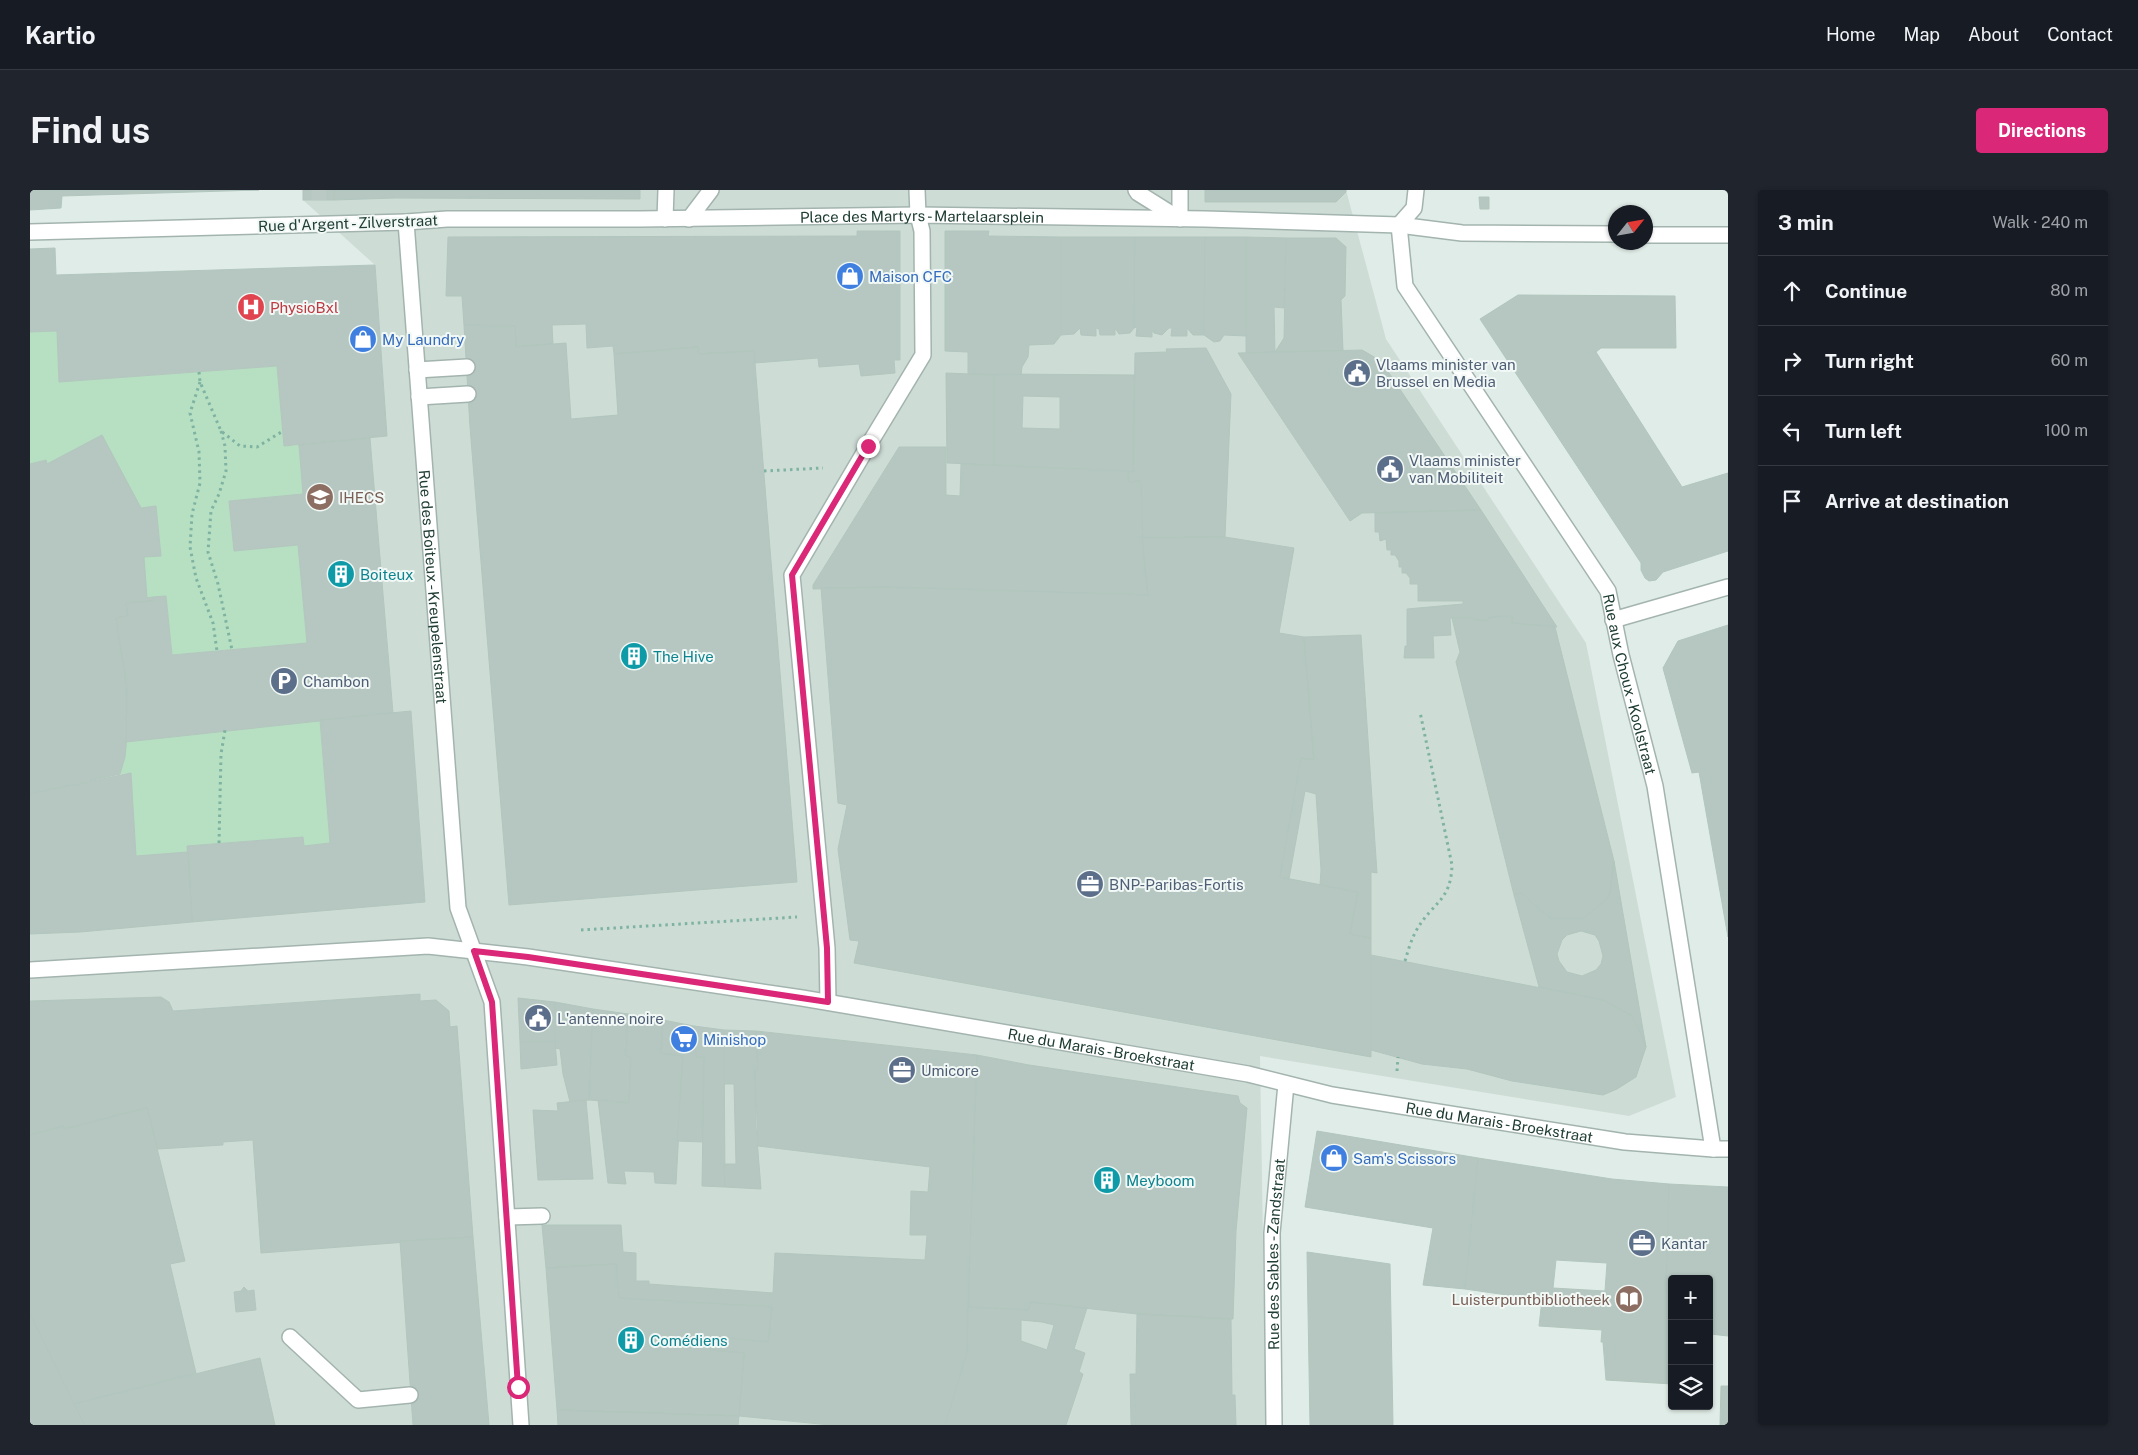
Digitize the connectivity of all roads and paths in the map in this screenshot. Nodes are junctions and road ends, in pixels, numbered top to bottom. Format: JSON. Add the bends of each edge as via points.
{"nodes":[{"id":1,"x":666,"y":190,"type":"edge"},
{"id":2,"x":711,"y":190,"type":"edge"},
{"id":3,"x":917,"y":190,"type":"edge"},
{"id":4,"x":1136,"y":190,"type":"edge"},
{"id":5,"x":1180,"y":190,"type":"edge"},
{"id":6,"x":1416,"y":190,"type":"edge"},
{"id":7,"x":918,"y":214,"type":"junction"},
{"id":8,"x":666,"y":219,"type":"junction"},
{"id":9,"x":690,"y":219,"type":"junction"},
{"id":10,"x":1180,"y":219,"type":"junction"},
{"id":11,"x":406,"y":222,"type":"junction"},
{"id":12,"x":1400,"y":225,"type":"junction"},
{"id":13,"x":30,"y":232,"type":"edge"},
{"id":14,"x":1608,"y":234,"type":"edge"},
{"id":15,"x":1653,"y":234,"type":"edge"},
{"id":16,"x":1728,"y":235,"type":"edge"},
{"id":17,"x":466,"y":367,"type":"dead end"},
{"id":18,"x":417,"y":370,"type":"junction"},
{"id":19,"x":199,"y":372,"type":"dead end"},
{"id":20,"x":200,"y":382,"type":"junction"},
{"id":21,"x":468,"y":394,"type":"dead end"},
{"id":22,"x":419,"y":397,"type":"junction"},
{"id":23,"x":221,"y":431,"type":"junction"},
{"id":24,"x":283,"y":431,"type":"dead end"},
{"id":25,"x":828,"y":467,"type":"dead end"},
{"id":26,"x":764,"y":471,"type":"dead end"},
{"id":27,"x":1728,"y":587,"type":"edge"},
{"id":28,"x":1613,"y":620,"type":"junction"},
{"id":29,"x":232,"y":650,"type":"dead end"},
{"id":30,"x":217,"y":651,"type":"dead end"},
{"id":31,"x":1420,"y":712,"type":"dead end"},
{"id":32,"x":225,"y":730,"type":"dead end"},
{"id":33,"x":219,"y":843,"type":"dead end"},
{"id":34,"x":800,"y":917,"type":"dead end"},
{"id":35,"x":581,"y":930,"type":"dead end"},
{"id":36,"x":474,"y":951,"type":"junction"},
{"id":37,"x":1405,"y":961,"type":"dead end"},
{"id":38,"x":30,"y":970,"type":"edge"},
{"id":39,"x":828,"y":1002,"type":"junction"},
{"id":40,"x":1398,"y":1057,"type":"dead end"},
{"id":41,"x":1398,"y":1070,"type":"dead end"},
{"id":42,"x":1286,"y":1084,"type":"junction"},
{"id":43,"x":1721,"y":1149,"type":"edge"},
{"id":44,"x":542,"y":1216,"type":"dead end"},
{"id":45,"x":507,"y":1217,"type":"junction"},
{"id":46,"x":290,"y":1337,"type":"dead end"},
{"id":47,"x":410,"y":1395,"type":"dead end"},
{"id":48,"x":521,"y":1425,"type":"edge"},
{"id":49,"x":1274,"y":1425,"type":"edge"}],
"edges":[{"from":1,"to":8,"type":"street"},
{"from":2,"to":9,"type":"street"},
{"from":3,"to":7,"type":"street"},
{"from":4,"to":10,"type":"street"},
{"from":5,"to":10,"type":"street"},
{"from":6,"to":12,"type":"street","via":[[1414,208]]},
{"from":7,"to":9,"type":"street","name":"Place des Martyrs - Martelaarsplein"},
{"from":7,"to":10,"type":"street","name":"Place des Martyrs - Martelaarsplein"},
{"from":7,"to":39,"type":"street","via":[[922,231],[923,355],[792,575],[827,948]]},
{"from":8,"to":9,"type":"street","name":"Place des Martyrs - Martelaarsplein"},
{"from":8,"to":11,"type":"street","name":"Rue d'Argent - Zilverstraat","via":[[447,219]]},
{"from":10,"to":12,"type":"street","name":"Place des Martyrs - Martelaarsplein"},
{"from":11,"to":13,"type":"street","name":"Rue d'Argent - Zilverstraat"},
{"from":11,"to":18,"type":"street","name":"Rue des Boiteux - Kreupelenstraat"},
{"from":12,"to":14,"type":"street","name":"Place des Martyrs - Martelaarsplein","via":[[1462,233]]},
{"from":12,"to":28,"type":"street","name":"Rue aux Choux - Koolstraat","via":[[1405,286],[1608,591]]},
{"from":15,"to":16,"type":"street"},
{"from":17,"to":18,"type":"street"},
{"from":18,"to":22,"type":"street","name":"Rue des Boiteux - Kreupelenstraat"},
{"from":19,"to":20,"type":"path"},
{"from":20,"to":23,"type":"path"},
{"from":20,"to":30,"type":"path","via":[[190,413],[199,452],[200,483],[192,514],[190,546],[196,578],[213,623]]},
{"from":21,"to":22,"type":"street"},
{"from":22,"to":36,"type":"street","name":"Rue des Boiteux - Kreupelenstraat","via":[[458,908]]},
{"from":23,"to":24,"type":"path","via":[[240,446],[257,447]]},
{"from":23,"to":29,"type":"path","via":[[226,471],[211,511],[208,552]]},
{"from":25,"to":26,"type":"path"},
{"from":27,"to":28,"type":"street"},
{"from":28,"to":43,"type":"street","name":"Rue aux Choux - Koolstraat","via":[[1655,786]]},
{"from":31,"to":37,"type":"path","via":[[1452,865],[1452,882],[1446,895],[1415,932]]},
{"from":32,"to":33,"type":"path","via":[[221,754]]},
{"from":34,"to":35,"type":"path"},
{"from":36,"to":38,"type":"street","name":"Rue du Marais - Broekstraat","via":[[428,946]]},
{"from":36,"to":39,"type":"street","name":"Rue du Marais - Broekstraat"},
{"from":36,"to":45,"type":"street","name":"Rue des Boiteux - Kreupelenstraat","via":[[492,1002]]},
{"from":39,"to":42,"type":"street","name":"Rue du Marais - Broekstraat","via":[[1248,1074]]},
{"from":40,"to":41,"type":"path"},
{"from":42,"to":43,"type":"street","name":"Rue du Marais - Broekstraat","via":[[1332,1095],[1625,1142]]},
{"from":42,"to":49,"type":"street","name":"Rue des Sables - Zandstraat","via":[[1272,1233]]},
{"from":44,"to":45,"type":"street"},
{"from":45,"to":48,"type":"street","name":"Rue des Boiteux - Kreupelenstraat"},
{"from":46,"to":47,"type":"street","via":[[358,1400]]}]}
